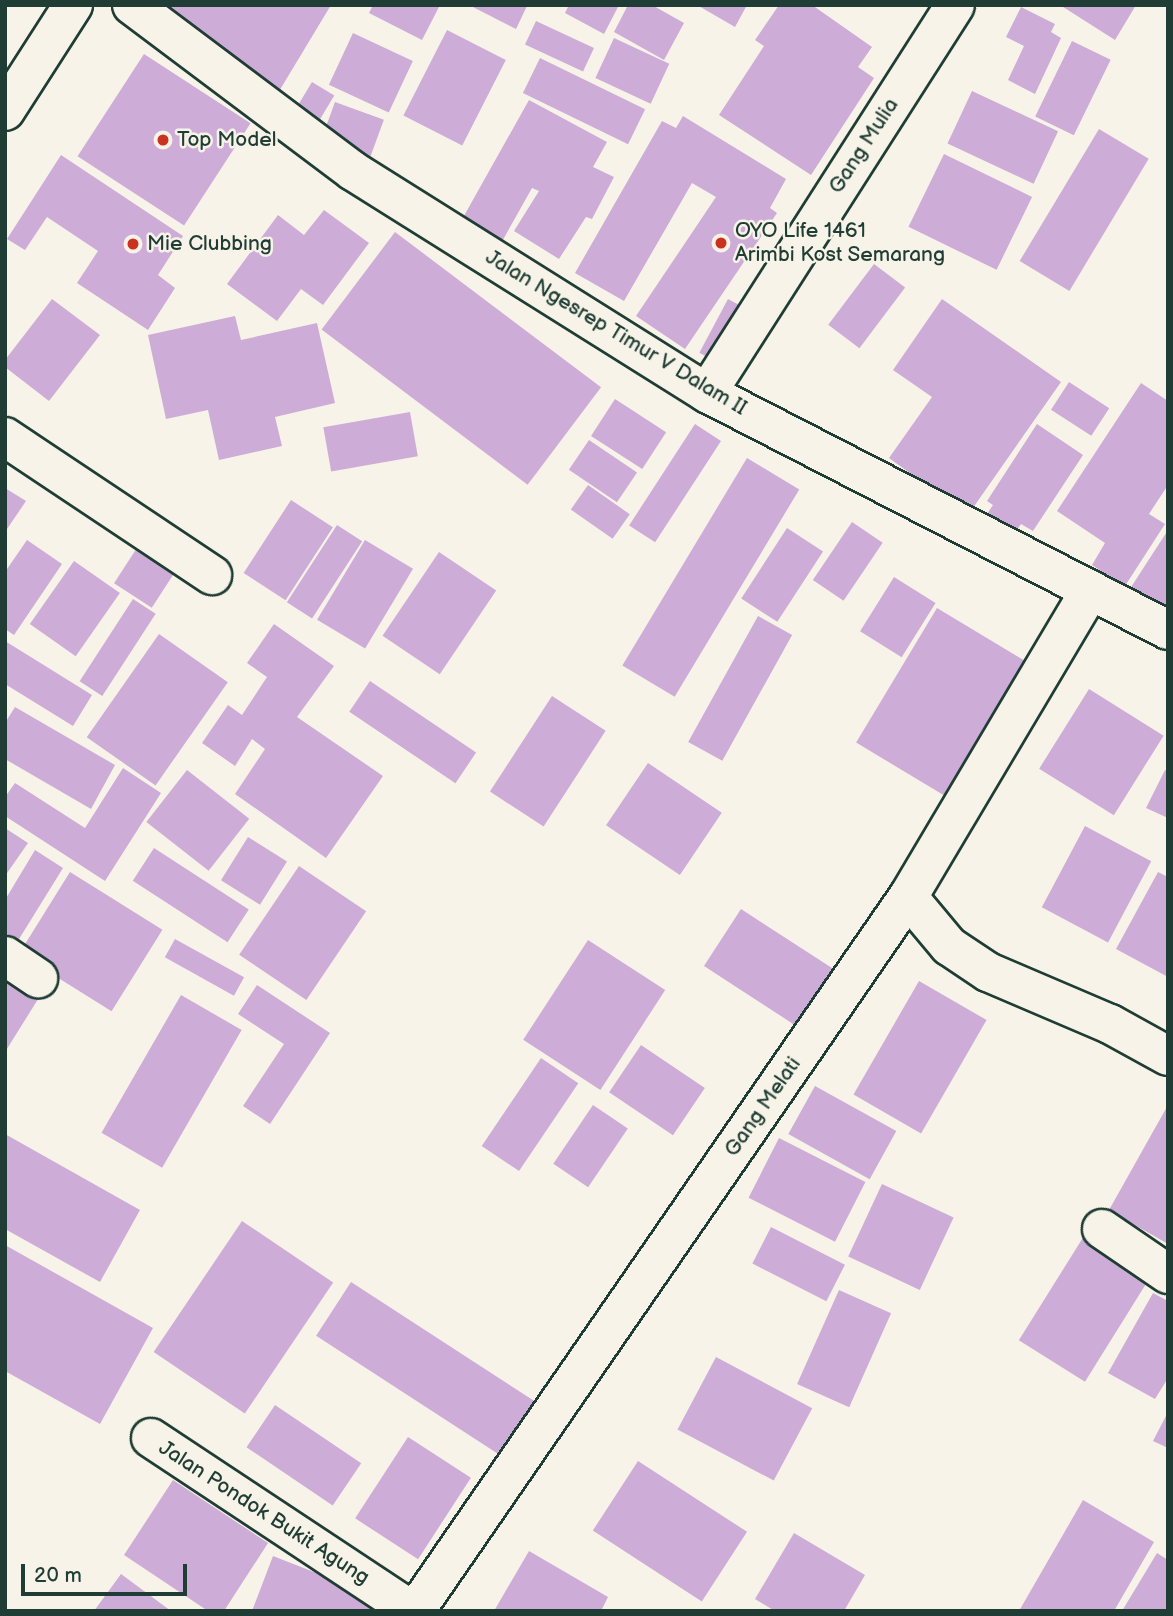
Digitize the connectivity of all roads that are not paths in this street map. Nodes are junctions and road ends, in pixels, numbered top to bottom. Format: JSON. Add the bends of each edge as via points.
{"nodes":[{"id":1,"x":73,"y":5,"type":"edge"},
{"id":2,"x":132,"y":5,"type":"edge"},
{"id":3,"x":955,"y":5,"type":"edge"},
{"id":4,"x":5,"y":111,"type":"edge"},
{"id":5,"x":707,"y":393,"type":"junction"},
{"id":6,"x":5,"y":437,"type":"edge"},
{"id":7,"x":212,"y":575,"type":"dead end"},
{"id":8,"x":1090,"y":590,"type":"junction"},
{"id":9,"x":1168,"y":630,"type":"edge"},
{"id":10,"x":908,"y":897,"type":"junction"},
{"id":11,"x":5,"y":957,"type":"edge"},
{"id":12,"x":38,"y":978,"type":"dead end"},
{"id":13,"x":1168,"y":1056,"type":"edge"},
{"id":14,"x":1102,"y":1229,"type":"dead end"},
{"id":15,"x":1168,"y":1274,"type":"edge"},
{"id":16,"x":151,"y":1438,"type":"dead end"},
{"id":17,"x":414,"y":1611,"type":"edge"}],
"edges":[{"from":1,"to":4,"type":"street"},
{"from":2,"to":5,"type":"street","name":"Jalan Ngesrep Timur V Dalam II","via":[[353,171]]},
{"from":3,"to":5,"type":"street","name":"Gang Mulia"},
{"from":5,"to":8,"type":"street","name":"Jalan Ngesrep Timur V Dalam II"},
{"from":6,"to":7,"type":"street"},
{"from":8,"to":9,"type":"street","name":"Jalan Ngesrep Timur V Dalam II"},
{"from":8,"to":10,"type":"street","name":"Gang Melati"},
{"from":10,"to":13,"type":"street","via":[[949,946],[988,972],[1110,1024]]},
{"from":10,"to":17,"type":"street","name":"Gang Melati"},
{"from":11,"to":12,"type":"street"},
{"from":14,"to":15,"type":"street"},
{"from":16,"to":17,"type":"street","name":"Jalan Pondok Bukit Agung"}]}
